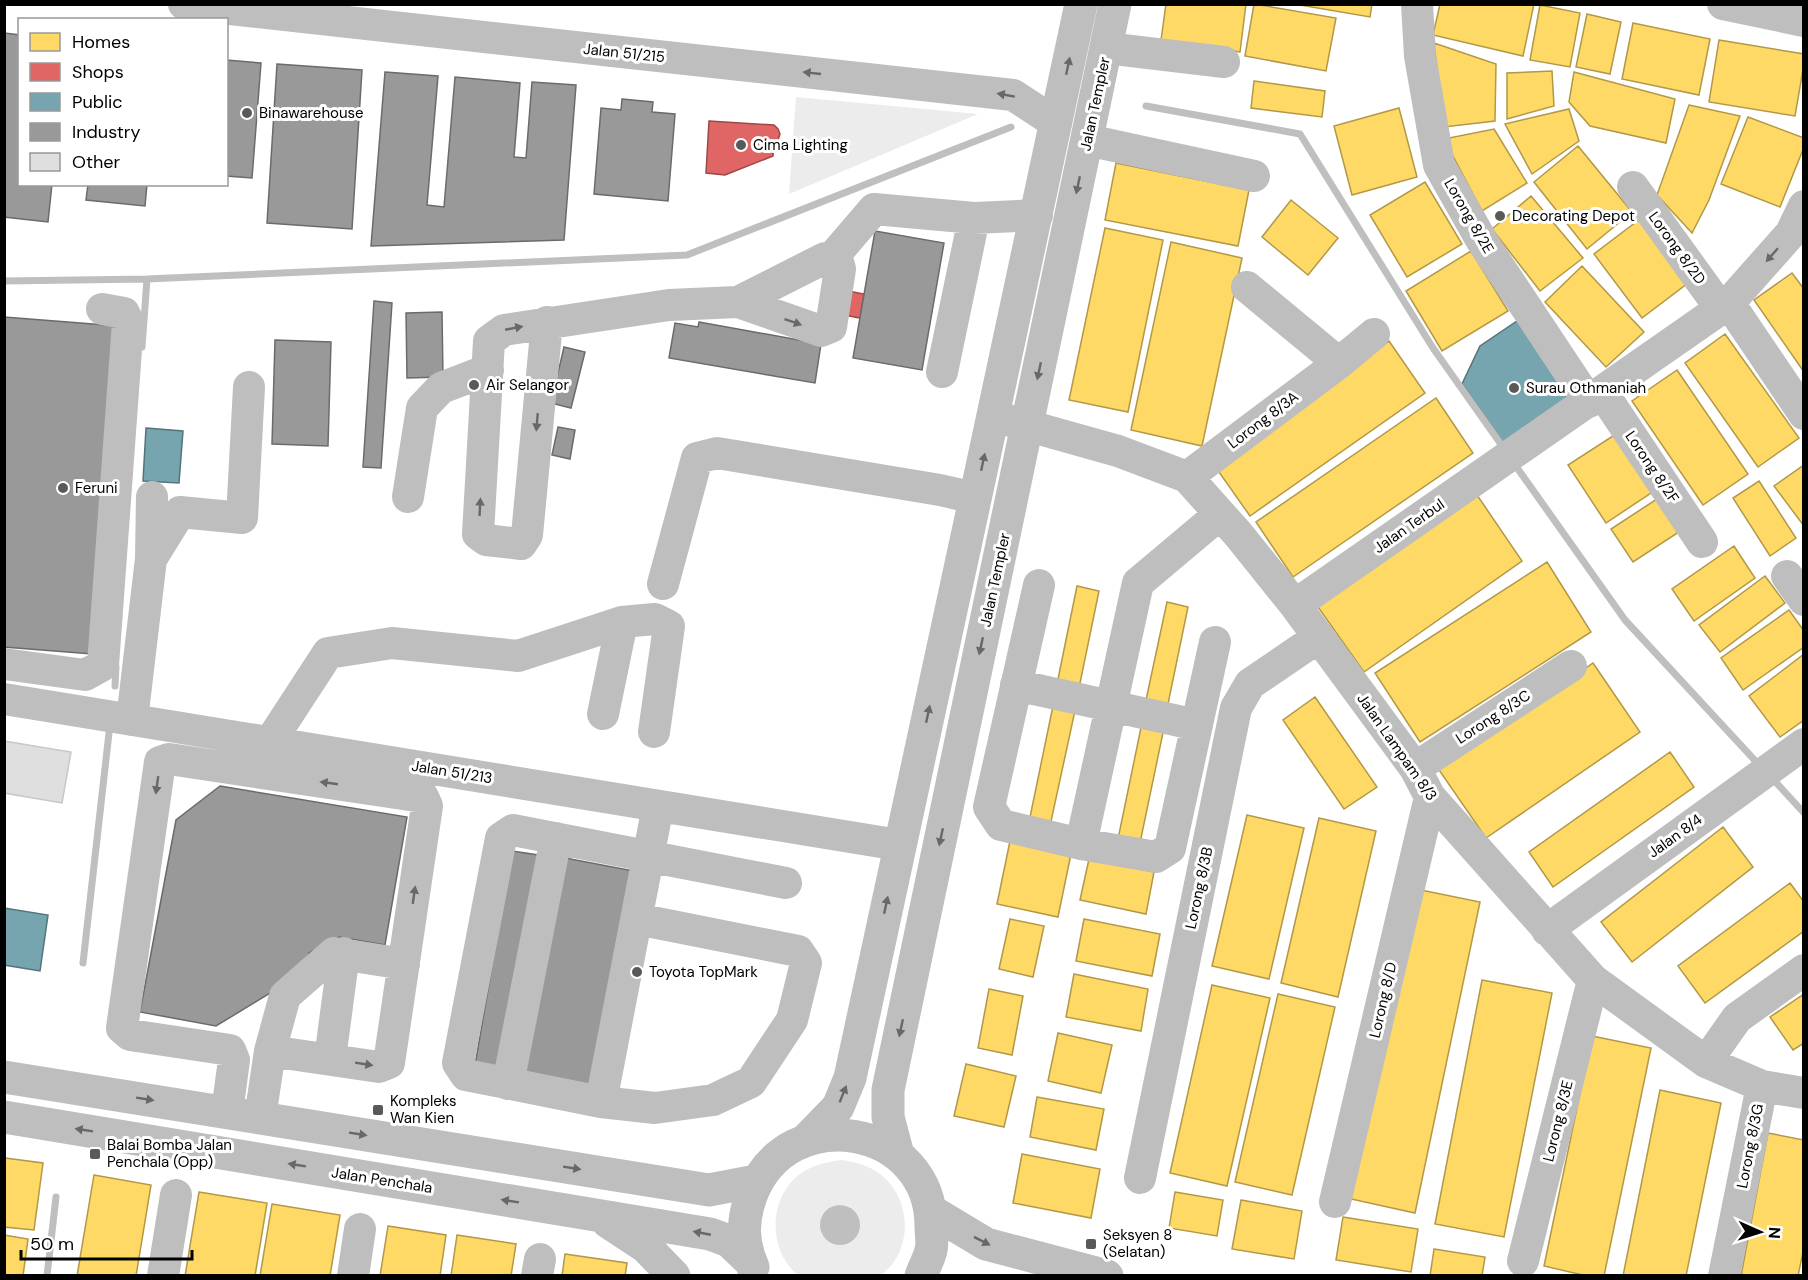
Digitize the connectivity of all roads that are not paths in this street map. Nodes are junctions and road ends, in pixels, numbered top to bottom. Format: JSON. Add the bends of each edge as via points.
{"nodes":[{"id":1,"x":184,"y":4,"type":"edge"},
{"id":2,"x":1080,"y":4,"type":"edge"},
{"id":3,"x":1115,"y":4,"type":"edge"},
{"id":4,"x":1417,"y":4,"type":"edge"},
{"id":5,"x":1723,"y":4,"type":"edge"},
{"id":6,"x":1803,"y":21,"type":"edge"},
{"id":7,"x":1106,"y":48,"type":"junction"},
{"id":8,"x":1224,"y":62,"type":"dead end"},
{"id":9,"x":1056,"y":123,"type":"junction"},
{"id":10,"x":1087,"y":140,"type":"junction"},
{"id":11,"x":1254,"y":176,"type":"dead end"},
{"id":12,"x":1634,"y":187,"type":"dead end"},
{"id":13,"x":1803,"y":206,"type":"edge"},
{"id":14,"x":1037,"y":215,"type":"junction"},
{"id":15,"x":974,"y":218,"type":"junction"},
{"id":16,"x":832,"y":258,"type":"junction"},
{"id":17,"x":1247,"y":287,"type":"dead end"},
{"id":18,"x":738,"y":302,"type":"junction"},
{"id":19,"x":1725,"y":306,"type":"junction"},
{"id":20,"x":102,"y":309,"type":"dead end"},
{"id":21,"x":547,"y":322,"type":"junction"},
{"id":22,"x":1374,"y":334,"type":"dead end"},
{"id":23,"x":1339,"y":363,"type":"junction"},
{"id":24,"x":488,"y":370,"type":"junction"},
{"id":25,"x":942,"y":372,"type":"dead end"},
{"id":26,"x":249,"y":387,"type":"dead end"},
{"id":27,"x":1595,"y":397,"type":"junction"},
{"id":28,"x":1803,"y":414,"type":"edge"},
{"id":29,"x":993,"y":416,"type":"junction"},
{"id":30,"x":1028,"y":424,"type":"junction"},
{"id":31,"x":1187,"y":477,"type":"junction"},
{"id":32,"x":152,"y":497,"type":"dead end"},
{"id":33,"x":408,"y":497,"type":"dead end"},
{"id":34,"x":975,"y":498,"type":"junction"},
{"id":35,"x":1220,"y":513,"type":"junction"},
{"id":36,"x":113,"y":538,"type":"junction"},
{"id":37,"x":1702,"y":542,"type":"dead end"},
{"id":38,"x":151,"y":560,"type":"junction"},
{"id":39,"x":663,"y":584,"type":"dead end"},
{"id":40,"x":1039,"y":585,"type":"dead end"},
{"id":41,"x":1295,"y":605,"type":"junction"},
{"id":42,"x":622,"y":622,"type":"junction"},
{"id":43,"x":1319,"y":637,"type":"junction"},
{"id":44,"x":1215,"y":642,"type":"dead end"},
{"id":45,"x":4,"y":664,"type":"edge"},
{"id":46,"x":1571,"y":666,"type":"dead end"},
{"id":47,"x":50,"y":670,"type":"junction"},
{"id":48,"x":1016,"y":685,"type":"junction"},
{"id":49,"x":4,"y":699,"type":"edge"},
{"id":50,"x":45,"y":705,"type":"junction"},
{"id":51,"x":1111,"y":706,"type":"junction"},
{"id":52,"x":603,"y":714,"type":"dead end"},
{"id":53,"x":132,"y":720,"type":"junction"},
{"id":54,"x":1197,"y":725,"type":"junction"},
{"id":55,"x":654,"y":732,"type":"dead end"},
{"id":56,"x":270,"y":742,"type":"junction"},
{"id":57,"x":1803,"y":744,"type":"edge"},
{"id":58,"x":1415,"y":768,"type":"junction"},
{"id":59,"x":1430,"y":797,"type":"junction"},
{"id":60,"x":658,"y":806,"type":"junction"},
{"id":61,"x":556,"y":838,"type":"junction"},
{"id":62,"x":1081,"y":844,"type":"junction"},
{"id":63,"x":898,"y":845,"type":"junction"},
{"id":64,"x":649,"y":856,"type":"junction"},
{"id":65,"x":786,"y":883,"type":"dead end"},
{"id":66,"x":637,"y":919,"type":"junction"},
{"id":67,"x":1547,"y":930,"type":"junction"},
{"id":68,"x":345,"y":953,"type":"junction"},
{"id":69,"x":404,"y":964,"type":"junction"},
{"id":70,"x":1803,"y":969,"type":"edge"},
{"id":71,"x":1593,"y":980,"type":"junction"},
{"id":72,"x":270,"y":1051,"type":"junction"},
{"id":73,"x":330,"y":1059,"type":"junction"},
{"id":74,"x":1706,"y":1062,"type":"junction"},
{"id":75,"x":4,"y":1077,"type":"edge"},
{"id":76,"x":508,"y":1084,"type":"junction"},
{"id":77,"x":1762,"y":1086,"type":"junction"},
{"id":78,"x":1803,"y":1093,"type":"edge"},
{"id":79,"x":601,"y":1102,"type":"junction"},
{"id":80,"x":227,"y":1112,"type":"junction"},
{"id":81,"x":4,"y":1117,"type":"edge"},
{"id":82,"x":260,"y":1118,"type":"junction"},
{"id":83,"x":807,"y":1139,"type":"junction"},
{"id":84,"x":898,"y":1155,"type":"junction"},
{"id":85,"x":1140,"y":1178,"type":"dead end"},
{"id":86,"x":756,"y":1181,"type":"junction"},
{"id":87,"x":176,"y":1195,"type":"dead end"},
{"id":88,"x":1335,"y":1202,"type":"dead end"},
{"id":89,"x":932,"y":1211,"type":"junction"},
{"id":90,"x":599,"y":1216,"type":"junction"},
{"id":91,"x":360,"y":1229,"type":"dead end"},
{"id":92,"x":1523,"y":1261,"type":"dead end"},
{"id":93,"x":754,"y":1269,"type":"edge"},
{"id":94,"x":163,"y":1275,"type":"edge"},
{"id":95,"x":353,"y":1275,"type":"edge"},
{"id":96,"x":674,"y":1275,"type":"edge"},
{"id":97,"x":921,"y":1275,"type":"edge"},
{"id":98,"x":1107,"y":1275,"type":"edge"},
{"id":99,"x":1724,"y":1275,"type":"edge"}],
"edges":[{"from":9,"to":1,"type":"street","name":"Jalan 51/215","one_way":true,"via":[[1013,95]]},
{"from":9,"to":2,"type":"main road","one_way":true},
{"from":3,"to":7,"type":"main road","name":"Jalan Templer"},
{"from":4,"to":27,"type":"street","name":"Lorong 8/2E","via":[[1420,56],[1439,165],[1482,241]]},
{"from":5,"to":6,"type":"street"},
{"from":7,"to":8,"type":"street"},
{"from":7,"to":10,"type":"main road","name":"Jalan Templer"},
{"from":9,"to":14,"type":"main road"},
{"from":10,"to":11,"type":"street"},
{"from":10,"to":30,"type":"main road","name":"Jalan Templer","one_way":true},
{"from":12,"to":19,"type":"street","name":"Lorong 8/2D"},
{"from":13,"to":19,"type":"street","name":"Jalan Terbul","one_way":true,"via":[[1791,233]]},
{"from":14,"to":15,"type":"street"},
{"from":14,"to":29,"type":"main road"},
{"from":15,"to":16,"type":"street","via":[[874,209]]},
{"from":15,"to":25,"type":"street"},
{"from":16,"to":18,"type":"street"},
{"from":18,"to":16,"type":"street","one_way":true,"via":[[821,331],[831,327],[840,269]]},
{"from":17,"to":23,"type":"street"},
{"from":18,"to":21,"type":"street","via":[[669,304]]},
{"from":19,"to":27,"type":"street","name":"Jalan Terbul"},
{"from":19,"to":28,"type":"street","name":"Lorong 8/2D"},
{"from":20,"to":36,"type":"street","via":[[124,313],[128,322]]},
{"from":24,"to":21,"type":"street","one_way":true,"via":[[489,341],[504,330]]},
{"from":21,"to":24,"type":"street","one_way":true,"via":[[527,535],[521,544],[486,540],[478,534]]},
{"from":22,"to":23,"type":"street","name":"Lorong 8/3A"},
{"from":23,"to":31,"type":"street","name":"Lorong 8/3A"},
{"from":24,"to":33,"type":"street","via":[[441,388],[422,408]]},
{"from":26,"to":38,"type":"street","via":[[242,518],[180,512]]},
{"from":27,"to":37,"type":"street","name":"Lorong 8/2F"},
{"from":27,"to":41,"type":"street","name":"Jalan Terbul"},
{"from":29,"to":30,"type":"street","name":"Jalan Lampam 8/3"},
{"from":34,"to":29,"type":"main road","one_way":true},
{"from":30,"to":31,"type":"street","name":"Jalan Lampam 8/3","via":[[1118,450]]},
{"from":30,"to":84,"type":"main road","name":"Jalan Templer","one_way":true,"via":[[888,1090],[888,1117]]},
{"from":31,"to":35,"type":"street","name":"Jalan Lampam 8/3"},
{"from":32,"to":38,"type":"street"},
{"from":34,"to":39,"type":"street","via":[[717,453],[697,458]]},
{"from":63,"to":34,"type":"main road","one_way":true},
{"from":35,"to":41,"type":"street","name":"Jalan Lampam 8/3"},
{"from":35,"to":51,"type":"street","via":[[1138,583]]},
{"from":36,"to":38,"type":"street"},
{"from":36,"to":47,"type":"street","via":[[103,665],[85,675]]},
{"from":38,"to":53,"type":"street"},
{"from":40,"to":48,"type":"street"},
{"from":41,"to":43,"type":"street","name":"Jalan Lampam 8/3"},
{"from":42,"to":52,"type":"street"},
{"from":42,"to":55,"type":"street","via":[[655,619],[669,626]]},
{"from":42,"to":56,"type":"street","via":[[518,656],[392,643],[328,653]]},
{"from":43,"to":58,"type":"street","name":"Jalan Lampam 8/3"},
{"from":43,"to":85,"type":"street","name":"Lorong 8/3B","via":[[1250,684],[1236,708]]},
{"from":44,"to":54,"type":"street"},
{"from":45,"to":47,"type":"street"},
{"from":46,"to":58,"type":"street","name":"Lorong 8/3C"},
{"from":47,"to":50,"type":"street"},
{"from":48,"to":51,"type":"street"},
{"from":48,"to":62,"type":"street","via":[[989,807],[1001,825]]},
{"from":49,"to":50,"type":"street","name":"Jalan 51/213"},
{"from":50,"to":53,"type":"street","name":"Jalan 51/213"},
{"from":51,"to":54,"type":"street"},
{"from":51,"to":62,"type":"street"},
{"from":53,"to":56,"type":"street","name":"Jalan 51/213"},
{"from":54,"to":62,"type":"street","via":[[1170,848],[1156,857]]},
{"from":56,"to":60,"type":"street","name":"Jalan 51/213"},
{"from":57,"to":67,"type":"street","name":"Jalan 8/4"},
{"from":58,"to":59,"type":"street","name":"Jalan Lampam 8/3"},
{"from":59,"to":67,"type":"street","name":"Jalan Lampam 8/3"},
{"from":59,"to":88,"type":"street","name":"Lorong 8/D"},
{"from":60,"to":63,"type":"street","name":"Jalan 51/213"},
{"from":60,"to":64,"type":"street"},
{"from":61,"to":64,"type":"street"},
{"from":61,"to":76,"type":"street"},
{"from":61,"to":76,"type":"street","via":[[513,830],[501,838],[458,1063],[466,1075]]},
{"from":83,"to":63,"type":"main road","one_way":true,"via":[[838,1107],[850,1078]]},
{"from":64,"to":65,"type":"street"},
{"from":64,"to":66,"type":"street"},
{"from":66,"to":79,"type":"street"},
{"from":66,"to":79,"type":"street","via":[[798,951],[806,963],[792,1020],[751,1082],[713,1100],[655,1108]]},
{"from":67,"to":71,"type":"street","name":"Jalan Lampam 8/3"},
{"from":68,"to":69,"type":"street"},
{"from":68,"to":72,"type":"street","via":[[334,953],[285,996]]},
{"from":68,"to":73,"type":"street"},
{"from":73,"to":69,"type":"street","one_way":true,"via":[[379,1066],[389,1063]]},
{"from":69,"to":80,"type":"street","one_way":true,"via":[[427,806],[423,797],[169,759],[160,762],[122,1028],[130,1035],[230,1050],[234,1060]]},
{"from":70,"to":74,"type":"street","via":[[1737,1017]]},
{"from":71,"to":74,"type":"street","name":"Jalan Lampam 8/3"},
{"from":71,"to":92,"type":"street","name":"Lorong 8/3E"},
{"from":72,"to":73,"type":"street"},
{"from":72,"to":82,"type":"street"},
{"from":74,"to":77,"type":"street","name":"Jalan Lampam 8/3"},
{"from":75,"to":80,"type":"main road","one_way":true},
{"from":76,"to":79,"type":"street"},
{"from":77,"to":78,"type":"street","name":"Jalan Lampam 8/3"},
{"from":77,"to":99,"type":"street","name":"Lorong 8/3G"},
{"from":80,"to":82,"type":"main road"},
{"from":90,"to":81,"type":"main road","name":"Jalan Penchala","one_way":true},
{"from":82,"to":86,"type":"main road","one_way":true,"via":[[709,1190]]},
{"from":83,"to":84,"type":"main road","via":[[836,1134],[869,1138]]},
{"from":83,"to":86,"type":"main road","via":[[778,1155]]},
{"from":84,"to":89,"type":"main road","via":[[920,1180]]},
{"from":86,"to":93,"type":"main road","via":[[745,1212],[744,1242]]},
{"from":87,"to":94,"type":"street"},
{"from":89,"to":97,"type":"main road","via":[[931,1249]]},
{"from":89,"to":98,"type":"main road","one_way":true,"via":[[986,1244]]},
{"from":93,"to":90,"type":"main road","name":"Jalan Penchala","one_way":true,"via":[[729,1241],[710,1234]]},
{"from":90,"to":96,"type":"main road","via":[[645,1247]]},
{"from":91,"to":95,"type":"street"}]}
